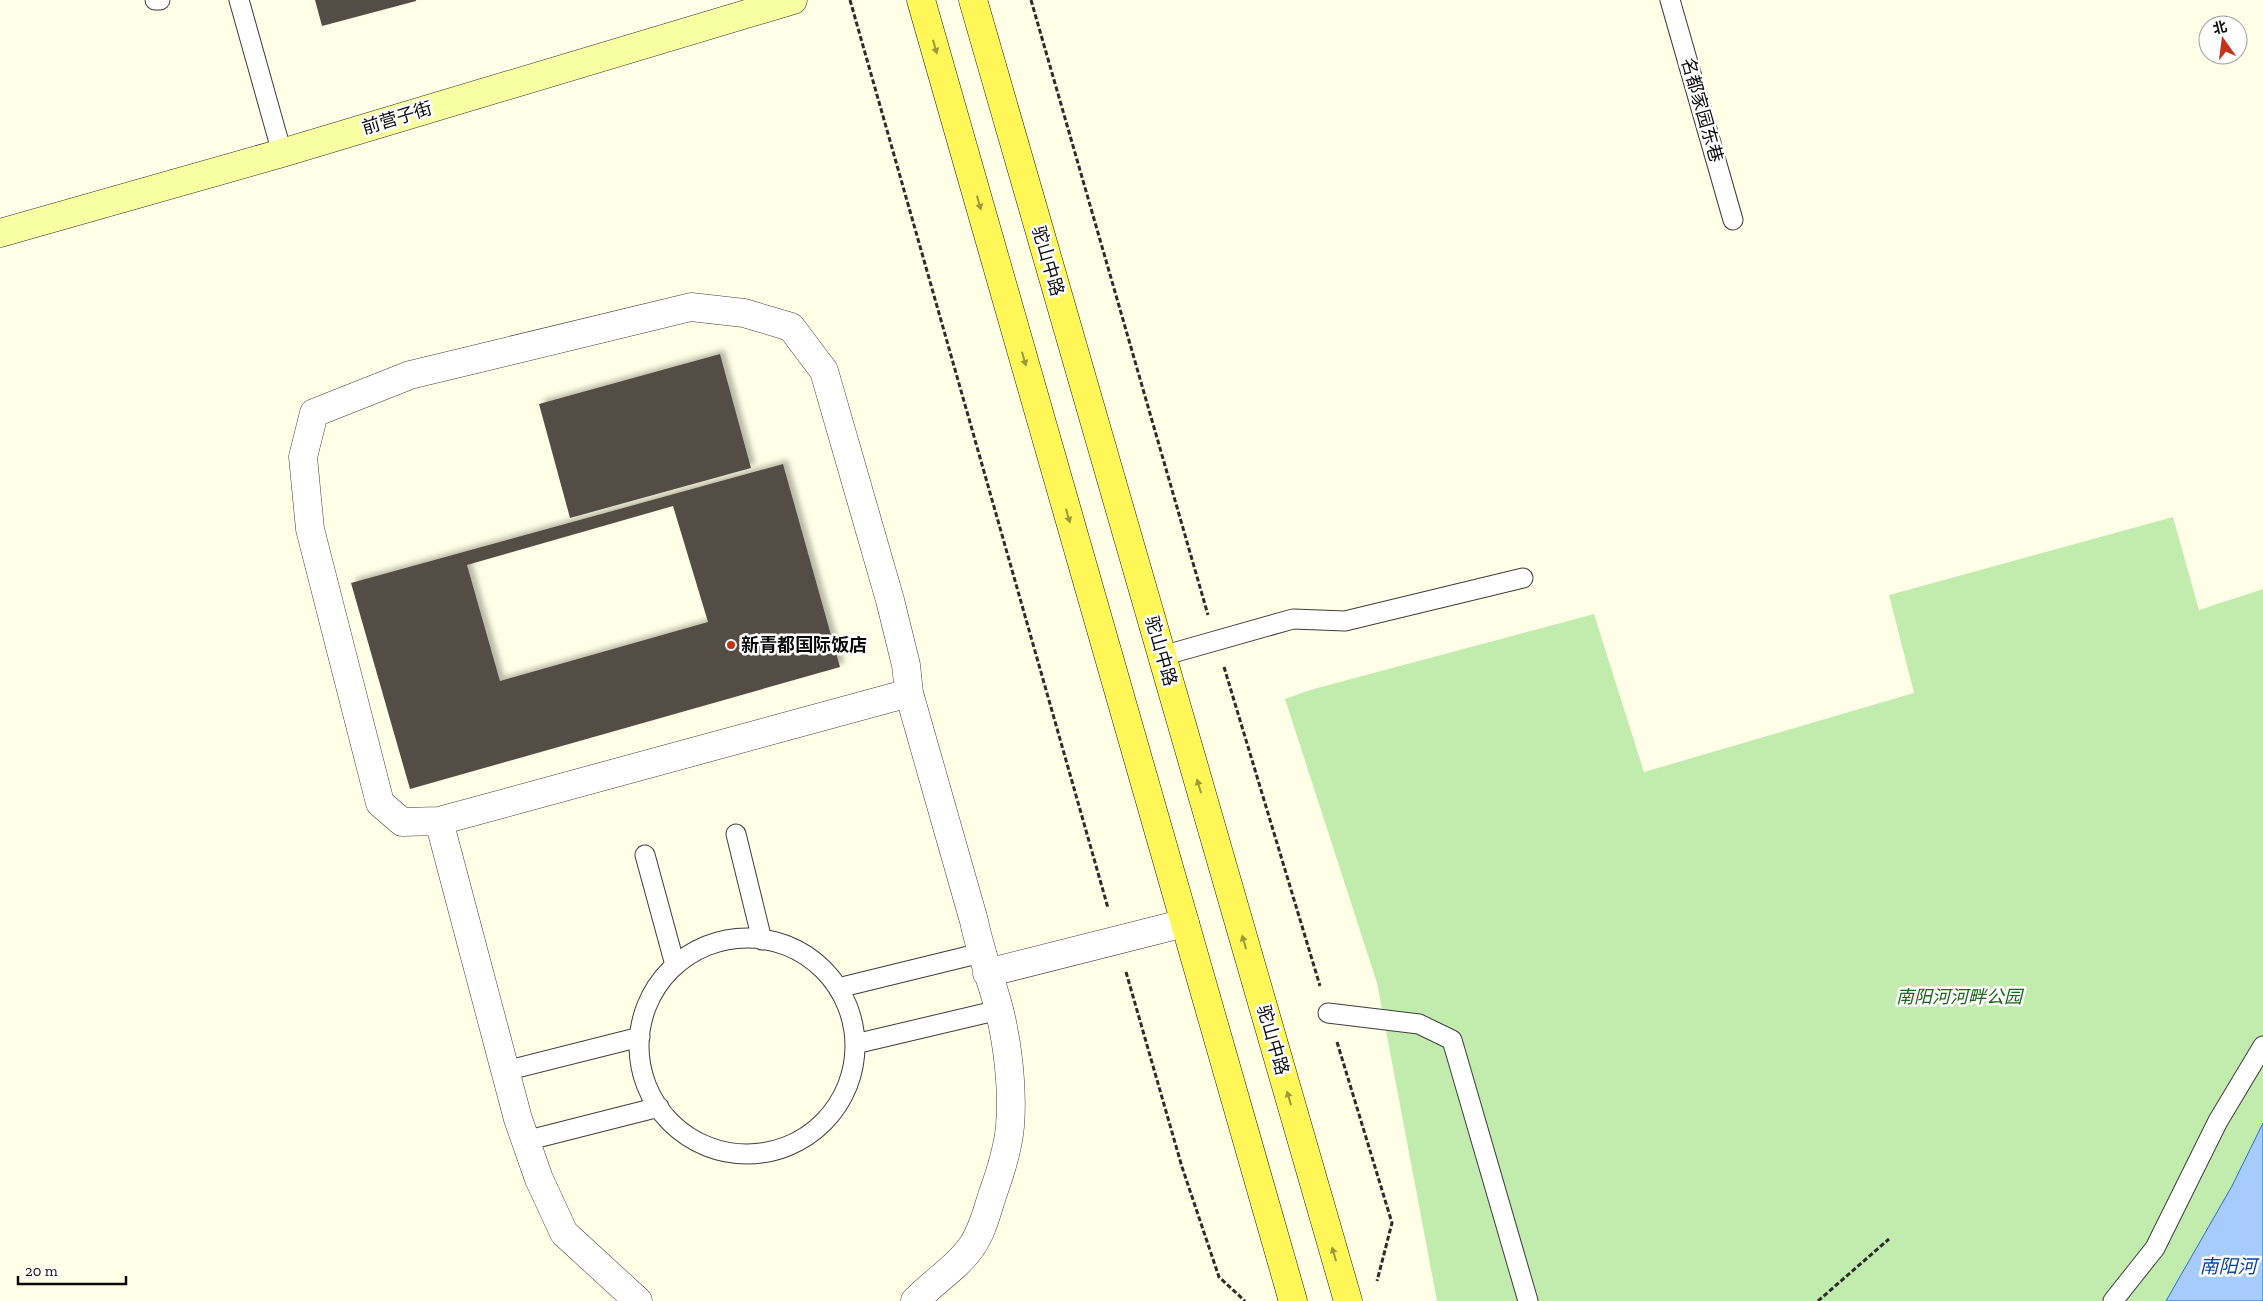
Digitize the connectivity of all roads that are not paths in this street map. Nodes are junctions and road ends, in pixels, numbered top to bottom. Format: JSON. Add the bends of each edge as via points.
{"nodes":[{"id":1,"x":155,"y":0,"type":"edge"},
{"id":2,"x":160,"y":0,"type":"edge"},
{"id":3,"x":239,"y":0,"type":"edge"},
{"id":4,"x":793,"y":0,"type":"edge"},
{"id":5,"x":921,"y":0,"type":"edge"},
{"id":6,"x":973,"y":0,"type":"edge"},
{"id":7,"x":1670,"y":0,"type":"edge"},
{"id":8,"x":282,"y":152,"type":"junction"},
{"id":9,"x":1733,"y":220,"type":"dead end"},
{"id":10,"x":0,"y":233,"type":"edge"},
{"id":11,"x":1523,"y":578,"type":"dead end"},
{"id":12,"x":1162,"y":656,"type":"junction"},
{"id":13,"x":908,"y":693,"type":"junction"},
{"id":14,"x":439,"y":821,"type":"junction"},
{"id":15,"x":736,"y":834,"type":"dead end"},
{"id":16,"x":645,"y":855,"type":"dead end"},
{"id":17,"x":1185,"y":923,"type":"junction"},
{"id":18,"x":762,"y":940,"type":"junction"},
{"id":19,"x":984,"y":963,"type":"junction"},
{"id":20,"x":675,"y":965,"type":"junction"},
{"id":21,"x":838,"y":988,"type":"junction"},
{"id":22,"x":999,"y":1010,"type":"junction"},
{"id":23,"x":1328,"y":1013,"type":"dead end"},
{"id":24,"x":640,"y":1037,"type":"junction"},
{"id":25,"x":855,"y":1044,"type":"junction"},
{"id":26,"x":2263,"y":1046,"type":"edge"},
{"id":27,"x":505,"y":1071,"type":"junction"},
{"id":28,"x":659,"y":1107,"type":"junction"},
{"id":29,"x":525,"y":1141,"type":"junction"},
{"id":30,"x":638,"y":1301,"type":"edge"},
{"id":31,"x":915,"y":1301,"type":"edge"},
{"id":32,"x":1293,"y":1301,"type":"edge"},
{"id":33,"x":1348,"y":1301,"type":"edge"},
{"id":34,"x":1528,"y":1301,"type":"edge"},
{"id":35,"x":2114,"y":1301,"type":"edge"}],
"edges":[{"from":1,"to":2,"type":"lane"},
{"from":3,"to":8,"type":"lane"},
{"from":4,"to":8,"type":"street","name":"前营子街"},
{"from":5,"to":17,"type":"main road","one_way":true},
{"from":6,"to":12,"type":"main road","name":"驼山中路"},
{"from":7,"to":9,"type":"lane","name":"名都家园东巷"},
{"from":8,"to":10,"type":"street","name":"前营子街"},
{"from":11,"to":12,"type":"lane","via":[[1346,621],[1293,619]]},
{"from":33,"to":12,"type":"main road","name":"驼山中路","one_way":true},
{"from":13,"to":14,"type":"street"},
{"from":13,"to":14,"type":"street","via":[[906,666],[890,600],[824,371],[791,327],[744,313],[691,307],[410,375],[314,414],[303,457],[310,529],[380,803],[402,822]]},
{"from":13,"to":19,"type":"street"},
{"from":14,"to":27,"type":"street"},
{"from":15,"to":18,"type":"lane"},
{"from":16,"to":20,"type":"lane"},
{"from":17,"to":19,"type":"street","via":[[1117,940]]},
{"from":17,"to":32,"type":"main road"},
{"from":18,"to":20,"type":"lane","via":[[738,938],[706,946]]},
{"from":18,"to":21,"type":"lane","via":[[771,940],[801,952],[827,972]]},
{"from":19,"to":21,"type":"lane"},
{"from":19,"to":22,"type":"street"},
{"from":20,"to":24,"type":"lane","via":[[654,989],[641,1022]]},
{"from":21,"to":25,"type":"lane","via":[[848,1007]]},
{"from":22,"to":25,"type":"lane"},
{"from":22,"to":31,"type":"street","via":[[1009,1079],[1010,1126],[1003,1167],[987,1216],[972,1246]]},
{"from":23,"to":34,"type":"lane","via":[[1419,1024],[1452,1040]]},
{"from":24,"to":27,"type":"lane"},
{"from":24,"to":28,"type":"lane","via":[[639,1057],[648,1090]]},
{"from":25,"to":28,"type":"lane","via":[[854,1064],[844,1095],[825,1122],[797,1143],[763,1154],[728,1153],[695,1141],[667,1120]]},
{"from":26,"to":35,"type":"lane","via":[[2218,1121],[2155,1248]]},
{"from":27,"to":29,"type":"street"},
{"from":28,"to":29,"type":"lane"},
{"from":29,"to":30,"type":"street","via":[[564,1233]]}]}
